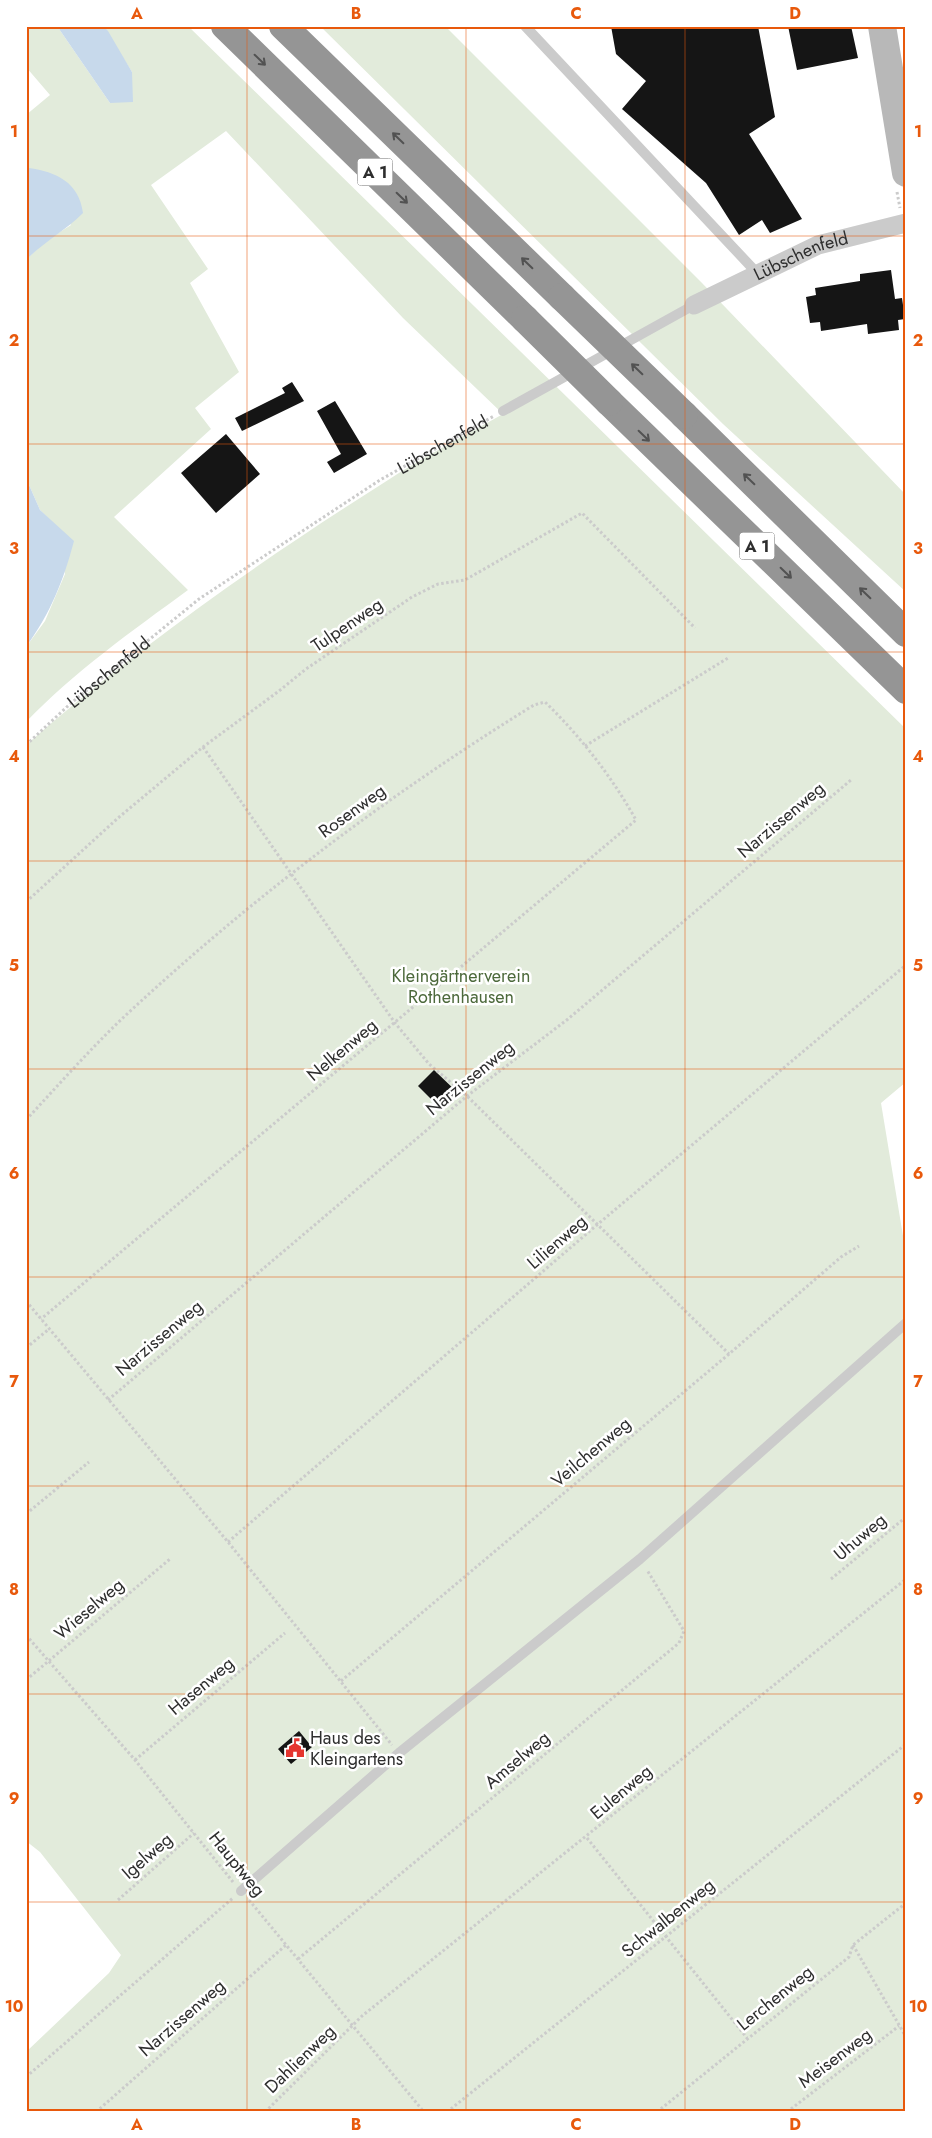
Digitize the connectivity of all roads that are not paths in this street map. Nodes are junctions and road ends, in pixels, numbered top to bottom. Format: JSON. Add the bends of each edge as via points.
{"nodes":[{"id":1,"x":225,"y":26,"type":"edge"},
{"id":2,"x":283,"y":26,"type":"edge"},
{"id":3,"x":524,"y":26,"type":"edge"},
{"id":4,"x":882,"y":26,"type":"edge"},
{"id":5,"x":899,"y":87,"type":"edge"},
{"id":6,"x":906,"y":173,"type":"edge"},
{"id":7,"x":906,"y":223,"type":"edge"},
{"id":8,"x":757,"y":273,"type":"junction"},
{"id":9,"x":694,"y":305,"type":"joint"},
{"id":10,"x":503,"y":411,"type":"road end"},
{"id":11,"x":903,"y":630,"type":"edge"},
{"id":12,"x":906,"y":690,"type":"edge"},
{"id":13,"x":906,"y":1323,"type":"edge"},
{"id":14,"x":241,"y":1891,"type":"road end"}],
"edges":[{"from":1,"to":12,"type":"highway","number":"A 1","one_way":true,"bridge":true},
{"from":11,"to":2,"type":"highway","number":"A 1","one_way":true,"bridge":true},
{"from":3,"to":8,"type":"lane"},
{"from":4,"to":5,"type":"main road"},
{"from":5,"to":6,"type":"main road"},
{"from":7,"to":8,"type":"street","name":"Lübschenfeld","via":[[818,245]]},
{"from":8,"to":9,"type":"street","name":"Lübschenfeld"},
{"from":9,"to":10,"type":"lane","name":"Lübschenfeld"},
{"from":13,"to":14,"type":"lane","via":[[640,1559],[399,1753]]}]}
